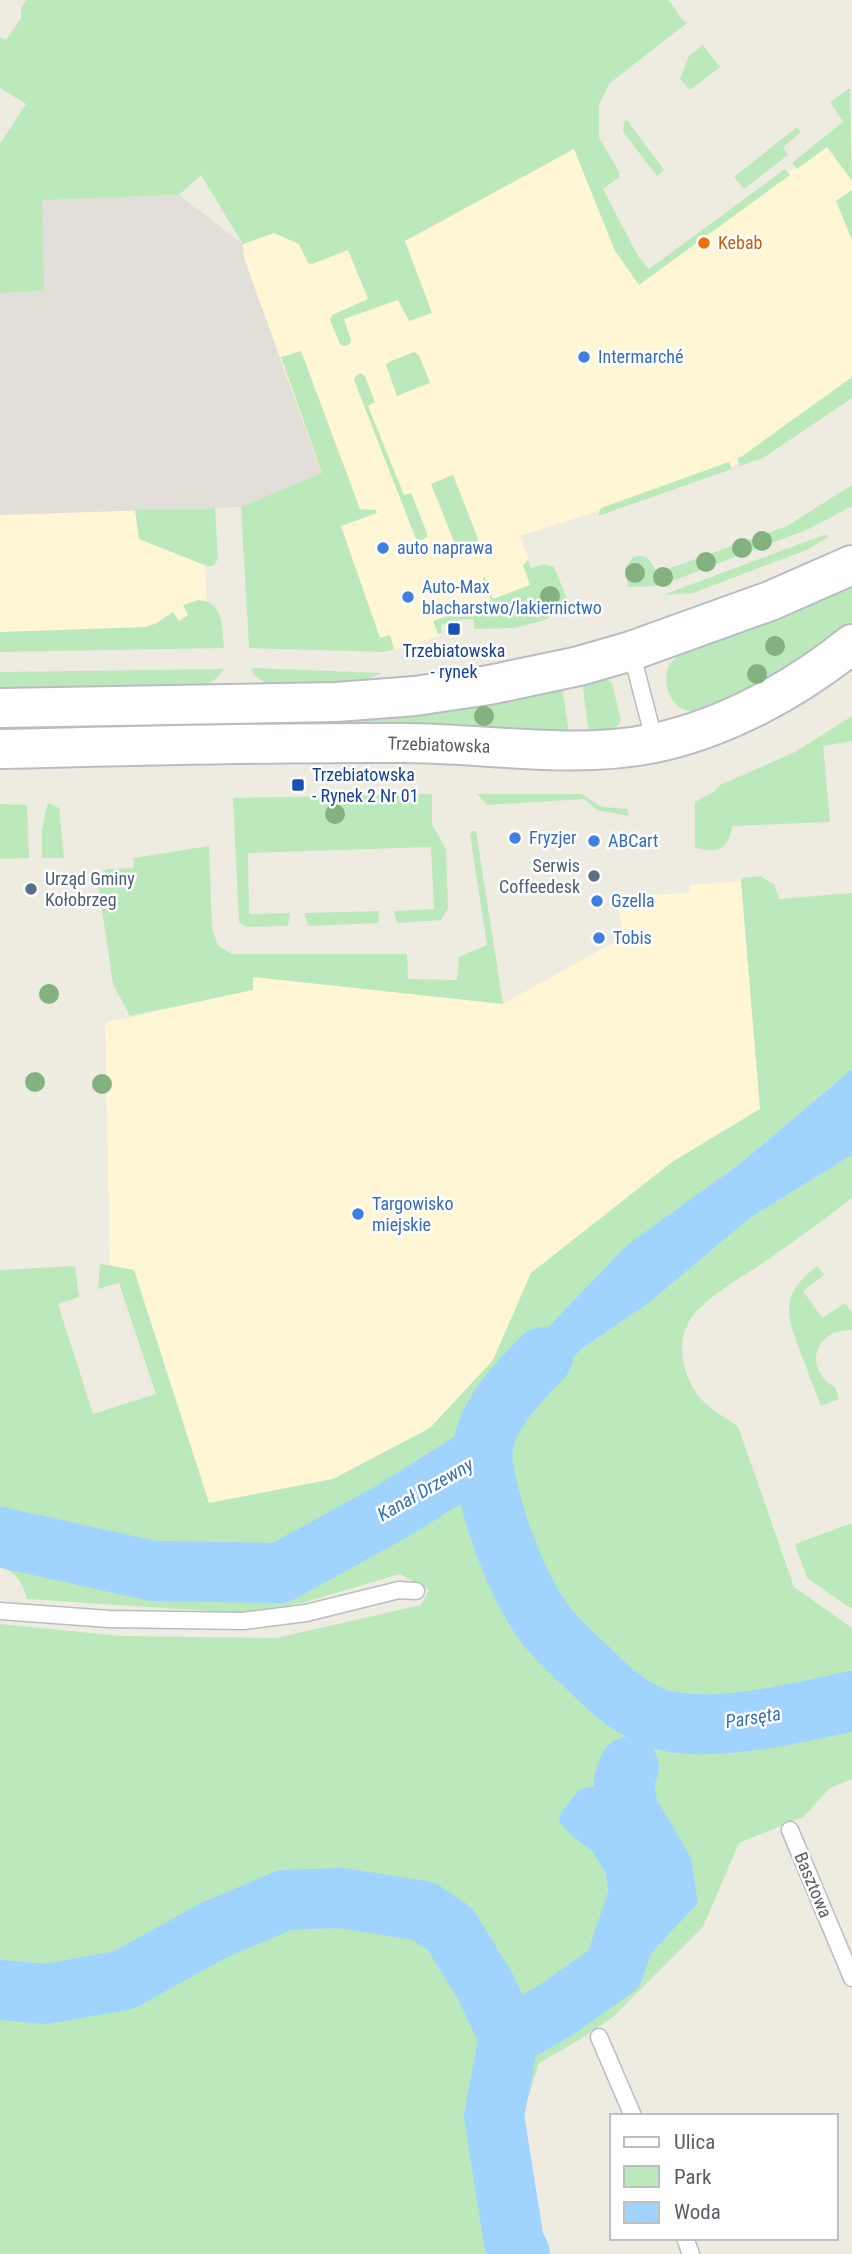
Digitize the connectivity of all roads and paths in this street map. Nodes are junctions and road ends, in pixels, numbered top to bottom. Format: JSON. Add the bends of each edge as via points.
{"nodes":[{"id":1,"x":852,"y":565,"type":"edge"},
{"id":2,"x":847,"y":650,"type":"edge"},
{"id":3,"x":631,"y":651,"type":"junction"},
{"id":4,"x":0,"y":708,"type":"edge"},
{"id":5,"x":655,"y":743,"type":"junction"},
{"id":6,"x":0,"y":749,"type":"edge"},
{"id":7,"x":416,"y":1591,"type":"dead end"},
{"id":8,"x":0,"y":1611,"type":"edge"},
{"id":9,"x":790,"y":1830,"type":"dead end"},
{"id":10,"x":852,"y":1978,"type":"edge"},
{"id":11,"x":599,"y":2037,"type":"dead end"},
{"id":12,"x":632,"y":2114,"type":"edge"}],
"edges":[{"from":1,"to":3,"type":"street","via":[[770,601]]},
{"from":2,"to":5,"type":"street","name":"Trzebiatowska","via":[[746,710]]},
{"from":3,"to":4,"type":"street","via":[[489,685],[373,700]]},
{"from":3,"to":5,"type":"lane"},
{"from":5,"to":6,"type":"street","name":"Trzebiatowska","via":[[589,751],[402,743]]},
{"from":7,"to":8,"type":"lane","via":[[399,1590],[306,1613],[243,1621],[109,1619]]},
{"from":9,"to":10,"type":"lane","name":"Basztowa"},
{"from":11,"to":12,"type":"lane"}]}
